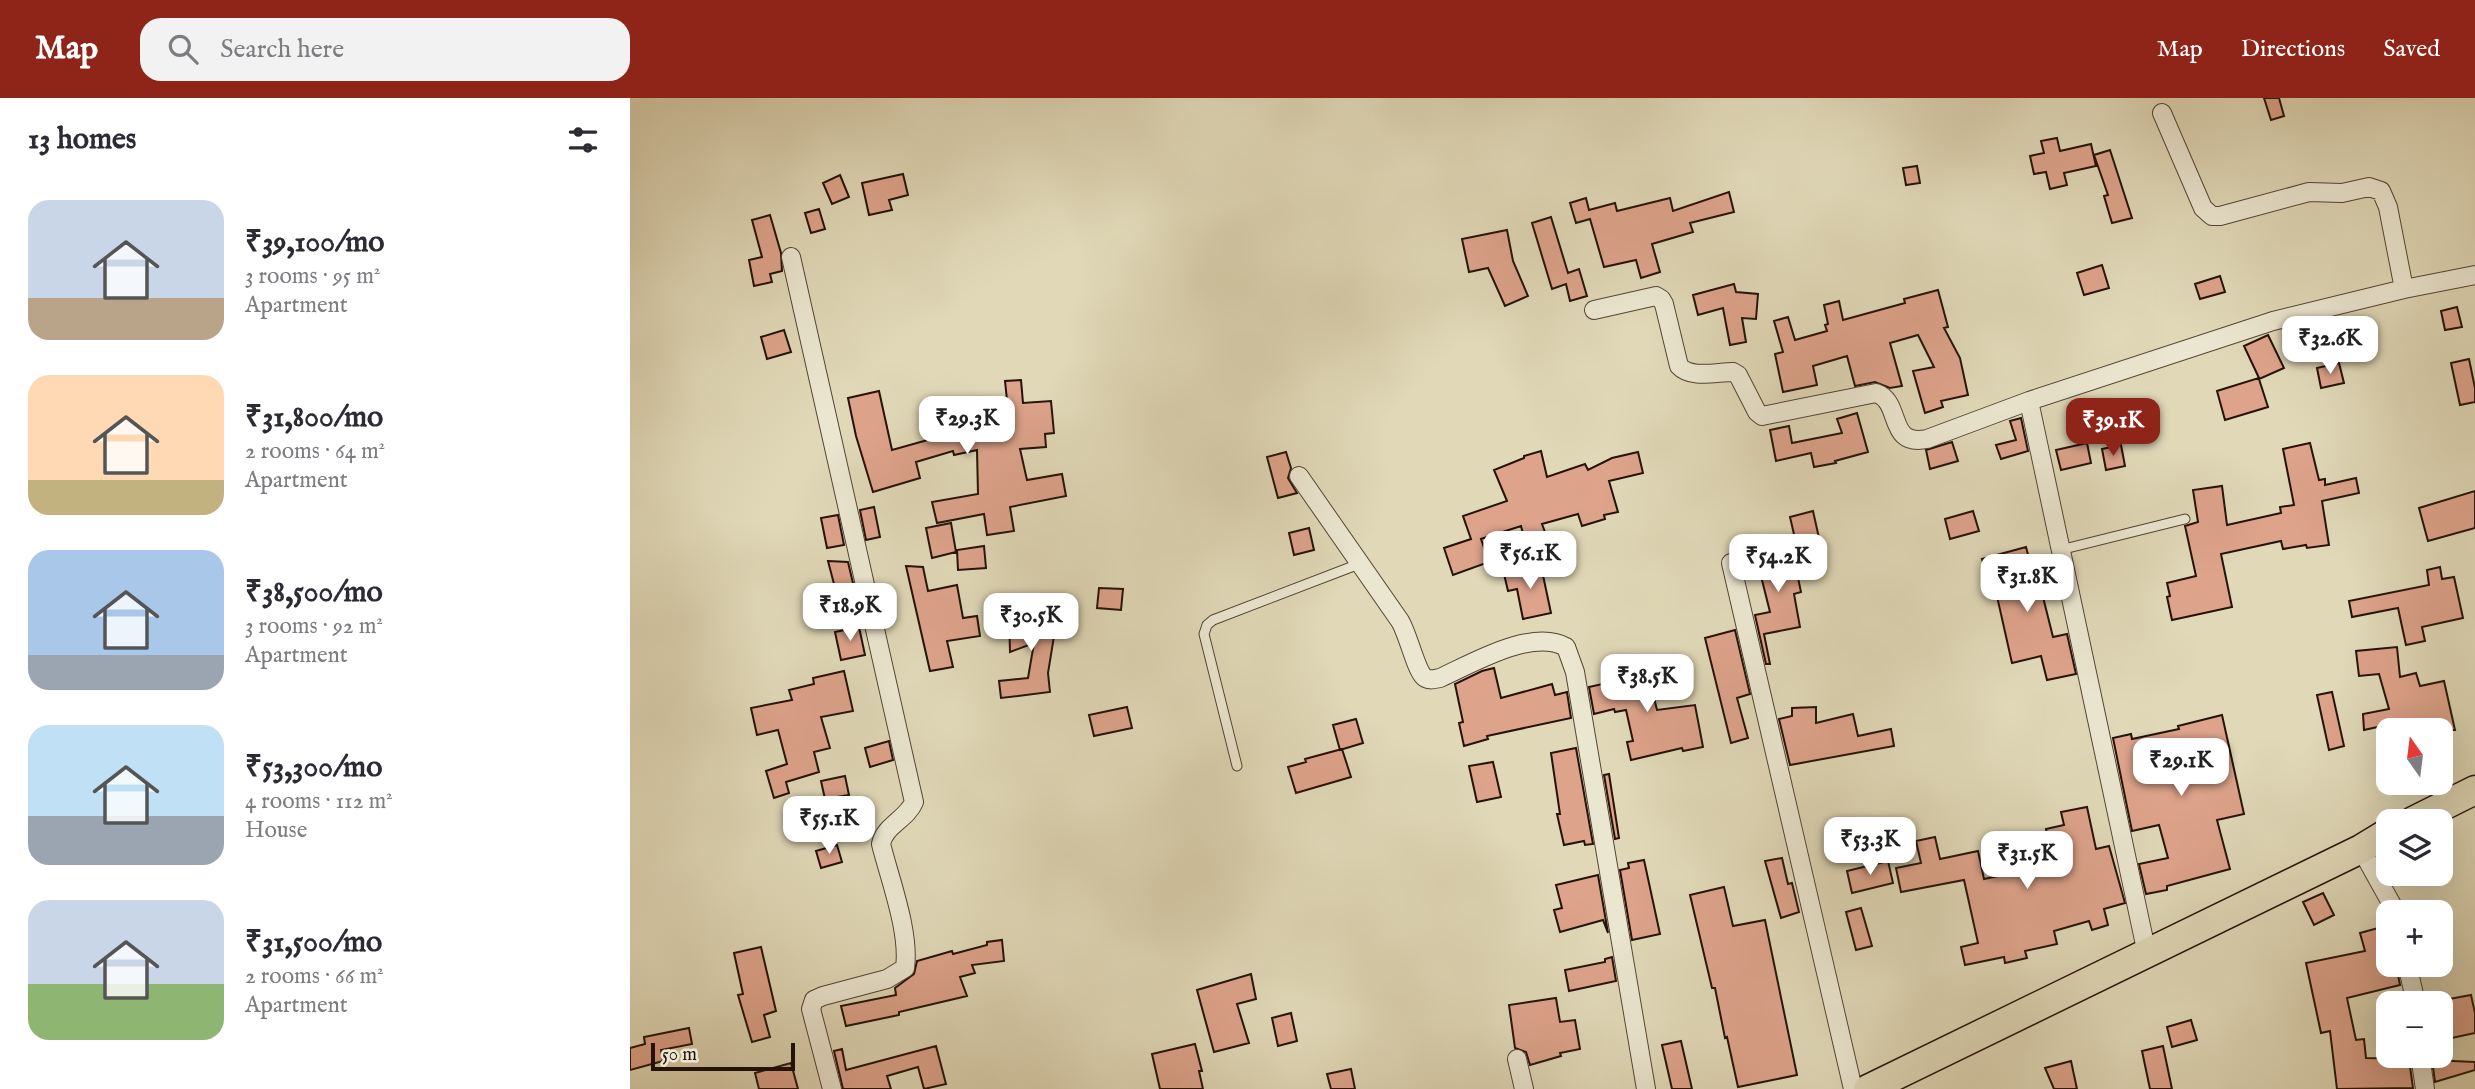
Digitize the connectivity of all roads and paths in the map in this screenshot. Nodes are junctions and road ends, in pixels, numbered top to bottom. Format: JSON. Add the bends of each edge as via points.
{"nodes":[{"id":1,"x":2162,"y":113,"type":"dead end"},
{"id":2,"x":791,"y":257,"type":"dead end"},
{"id":3,"x":2475,"y":275,"type":"edge"},
{"id":4,"x":2404,"y":289,"type":"junction"},
{"id":5,"x":1594,"y":310,"type":"dead end"},
{"id":6,"x":2029,"y":401,"type":"junction"},
{"id":7,"x":1298,"y":476,"type":"dead end"},
{"id":8,"x":2185,"y":519,"type":"dead end"},
{"id":9,"x":2060,"y":550,"type":"junction"},
{"id":10,"x":1731,"y":563,"type":"dead end"},
{"id":11,"x":1359,"y":564,"type":"junction"},
{"id":12,"x":1237,"y":766,"type":"dead end"},
{"id":13,"x":2475,"y":790,"type":"edge"},
{"id":14,"x":2437,"y":809,"type":"edge"},
{"id":15,"x":2376,"y":840,"type":"edge"},
{"id":16,"x":2361,"y":849,"type":"junction"},
{"id":17,"x":2389,"y":900,"type":"edge"},
{"id":18,"x":2147,"y":954,"type":"junction"},
{"id":19,"x":1517,"y":1059,"type":"dead end"},
{"id":20,"x":2422,"y":1068,"type":"edge"},
{"id":21,"x":832,"y":1089,"type":"edge"},
{"id":22,"x":1524,"y":1089,"type":"edge"},
{"id":23,"x":1646,"y":1089,"type":"edge"},
{"id":24,"x":1853,"y":1089,"type":"edge"},
{"id":25,"x":1868,"y":1089,"type":"edge"},
{"id":26,"x":2425,"y":1089,"type":"edge"}],
"edges":[{"from":1,"to":4,"type":"street","via":[[2203,208],[2212,216],[2309,192],[2342,193],[2369,187],[2381,191]]},
{"from":2,"to":21,"type":"street","via":[[914,802],[885,833],[881,844],[901,926],[905,968],[887,979],[823,996],[814,1000],[811,1009]]},
{"from":3,"to":4,"type":"street"},
{"from":4,"to":6,"type":"street","via":[[2273,321]]},
{"from":5,"to":6,"type":"street","via":[[1656,296],[1661,299],[1684,372],[1738,374],[1762,416],[1876,393],[1887,401],[1904,436],[1914,441]]},
{"from":6,"to":9,"type":"street"},
{"from":7,"to":11,"type":"street"},
{"from":8,"to":9,"type":"lane"},
{"from":9,"to":18,"type":"street"},
{"from":10,"to":24,"type":"street"},
{"from":11,"to":12,"type":"lane","via":[[1207,625],[1204,634]]},
{"from":11,"to":23,"type":"street","via":[[1406,631],[1426,679],[1440,678],[1511,647],[1540,640],[1555,641],[1571,656]]},
{"from":13,"to":14,"type":"main road"},
{"from":15,"to":16,"type":"main road"},
{"from":16,"to":17,"type":"street"},
{"from":16,"to":18,"type":"main road"},
{"from":18,"to":25,"type":"main road"},
{"from":19,"to":22,"type":"street"},
{"from":20,"to":26,"type":"street"}]}
